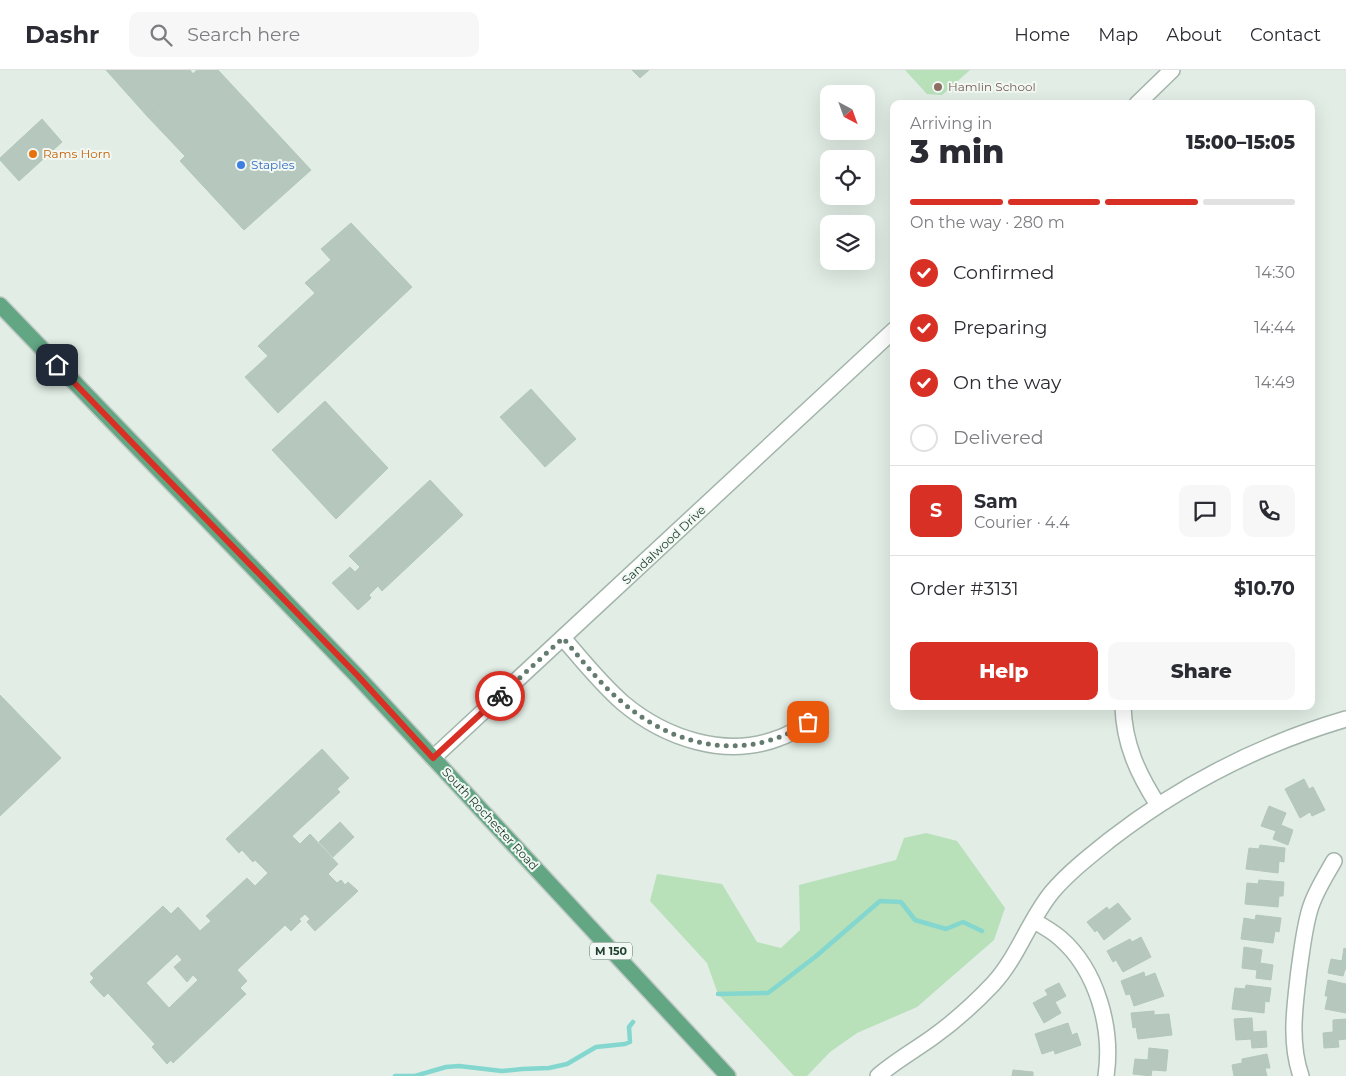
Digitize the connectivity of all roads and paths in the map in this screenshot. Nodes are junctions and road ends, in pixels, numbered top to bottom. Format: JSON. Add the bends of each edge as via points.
{"nodes":[{"id":1,"x":1172,"y":70,"type":"edge"},
{"id":2,"x":1141,"y":100,"type":"edge"},
{"id":3,"x":0,"y":306,"type":"edge"},
{"id":4,"x":890,"y":334,"type":"edge"},
{"id":5,"x":563,"y":638,"type":"junction"},
{"id":6,"x":1123,"y":710,"type":"edge"},
{"id":7,"x":818,"y":715,"type":"dead end"},
{"id":8,"x":1346,"y":719,"type":"edge"},
{"id":9,"x":433,"y":758,"type":"junction"},
{"id":10,"x":1158,"y":805,"type":"junction"},
{"id":11,"x":1334,"y":861,"type":"dead end"},
{"id":12,"x":1034,"y":921,"type":"junction"},
{"id":13,"x":728,"y":1076,"type":"edge"},
{"id":14,"x":878,"y":1076,"type":"edge"},
{"id":15,"x":1106,"y":1076,"type":"edge"},
{"id":16,"x":1301,"y":1076,"type":"edge"}],
"edges":[{"from":1,"to":2,"type":"street"},
{"from":3,"to":9,"type":"main road","name":"South Rochester Road","number":"M 150","via":[[358,676]]},
{"from":4,"to":5,"type":"street","name":"Sandalwood Drive"},
{"from":5,"to":7,"type":"street","via":[[622,702],[654,725],[684,738],[722,746],[758,744],[792,732]]},
{"from":5,"to":9,"type":"street","name":"Sandalwood Drive"},
{"from":6,"to":10,"type":"street","via":[[1133,759]]},
{"from":8,"to":10,"type":"street","via":[[1257,751]]},
{"from":9,"to":13,"type":"main road","name":"South Rochester Road","number":"M 150"},
{"from":10,"to":12,"type":"street","via":[[1071,872],[1052,892]]},
{"from":11,"to":16,"type":"street","via":[[1310,909],[1303,942],[1294,1020],[1294,1049]]},
{"from":12,"to":14,"type":"street","via":[[993,984],[947,1026]]},
{"from":12,"to":15,"type":"street","via":[[1067,944],[1092,981],[1105,1025],[1108,1046]]}]}
